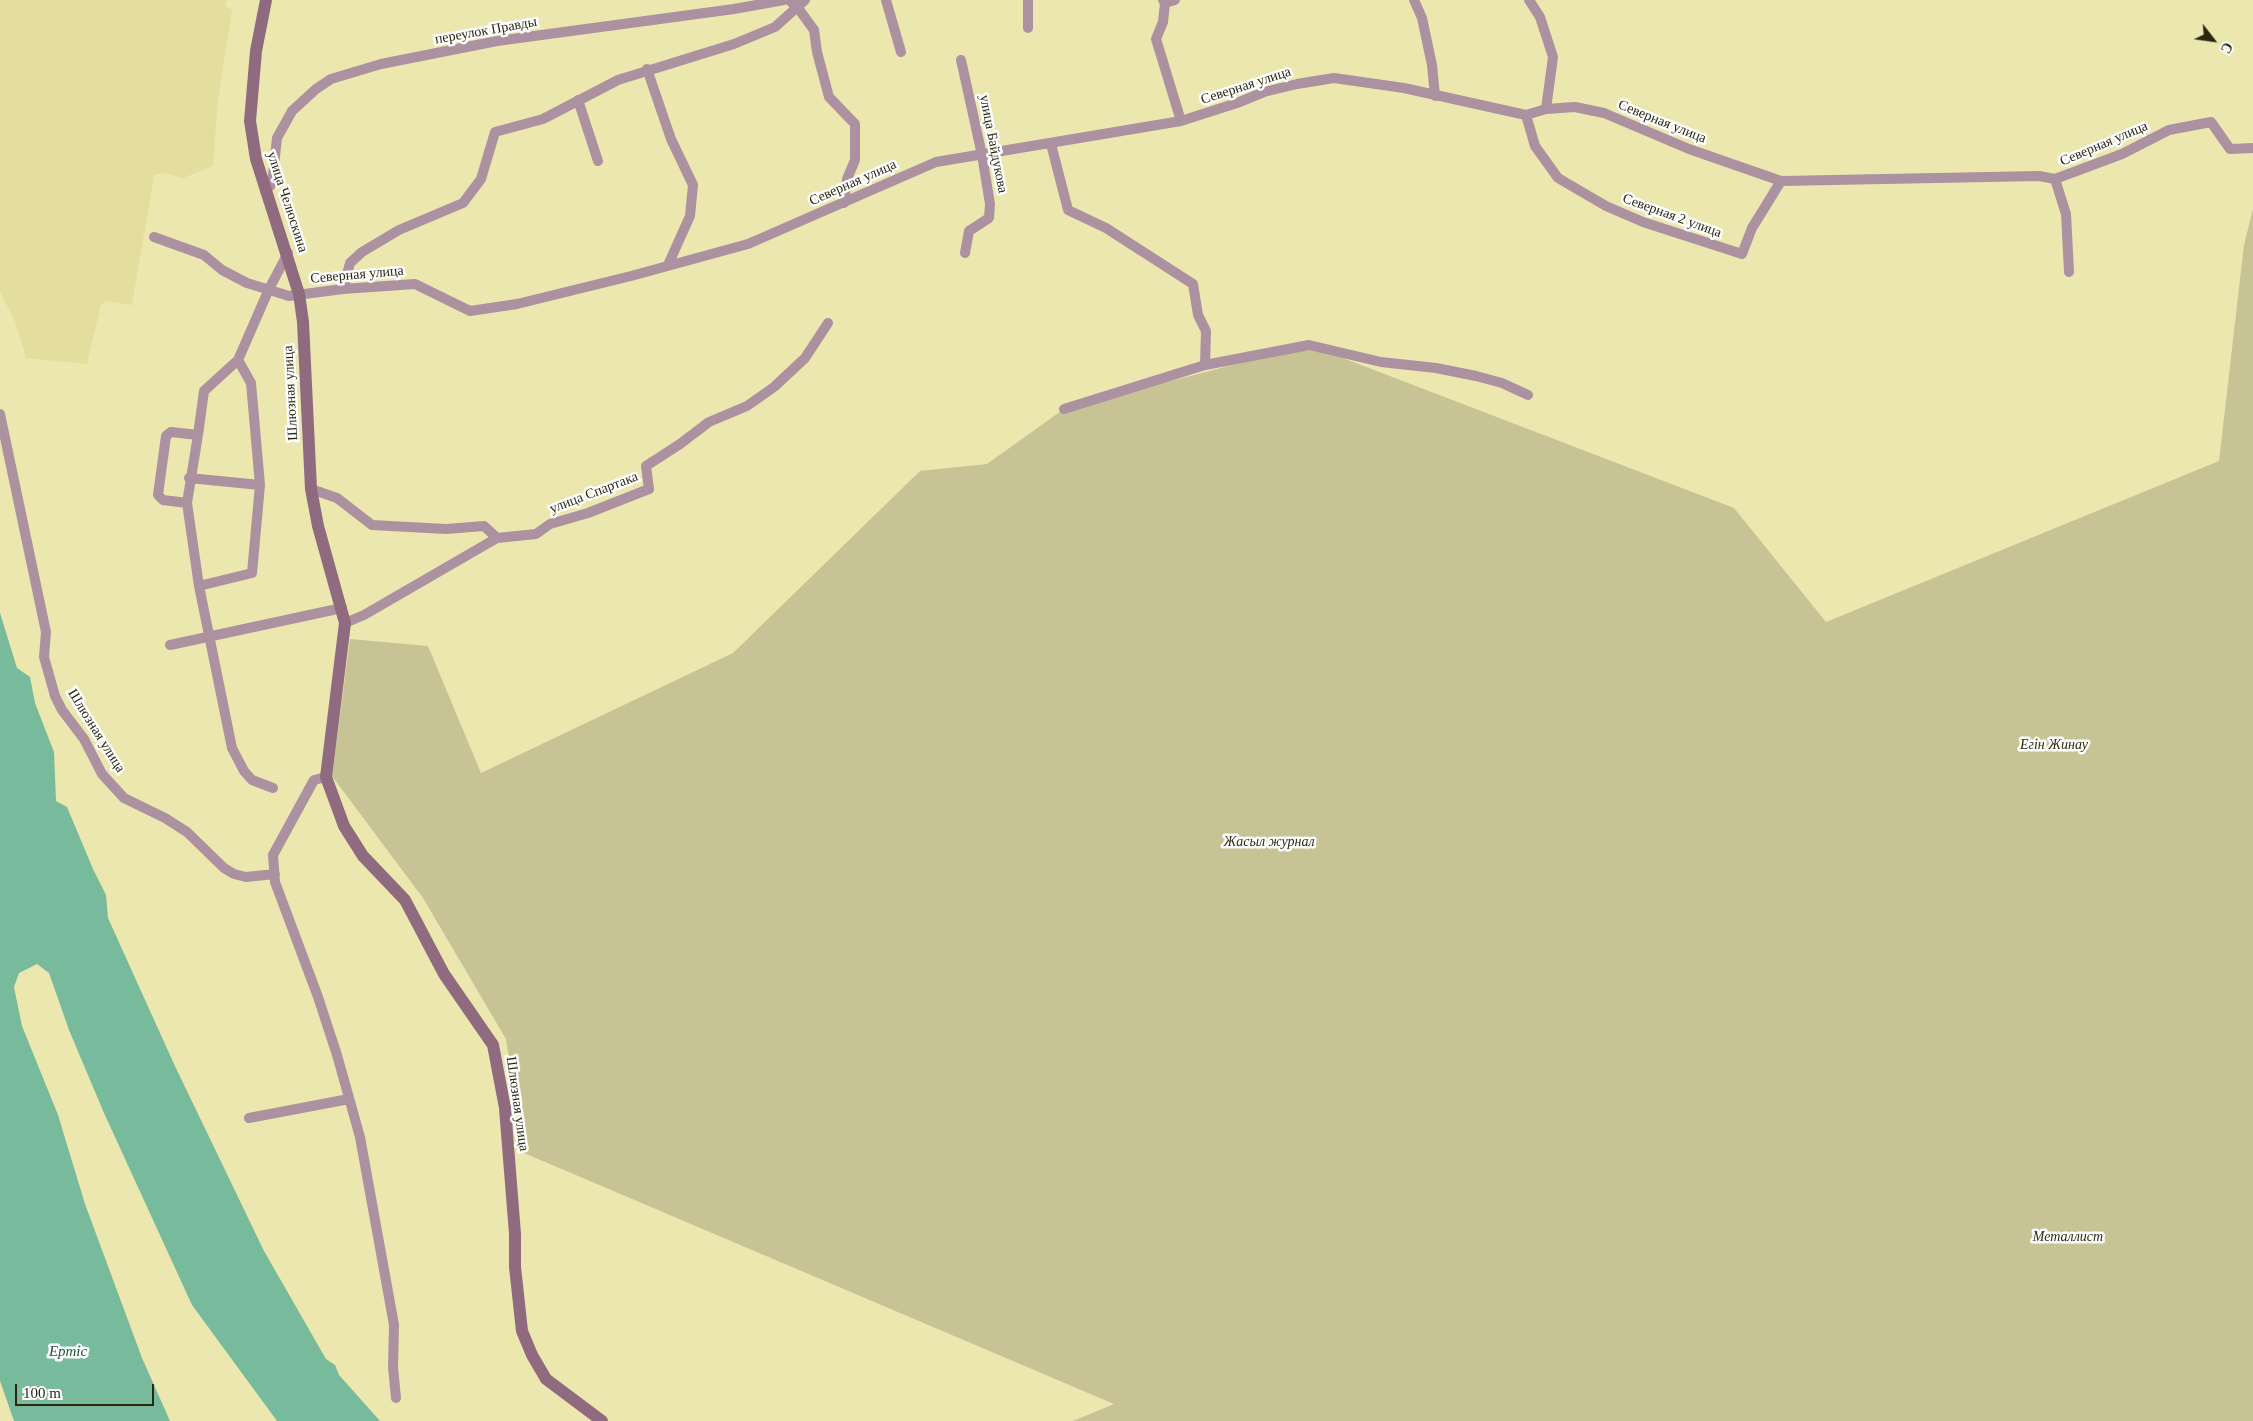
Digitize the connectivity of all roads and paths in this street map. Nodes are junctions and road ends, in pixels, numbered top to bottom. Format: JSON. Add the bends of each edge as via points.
{"nodes":[{"id":1,"x":266,"y":0,"type":"edge"},
{"id":2,"x":723,"y":0,"type":"edge"},
{"id":3,"x":784,"y":0,"type":"edge"},
{"id":4,"x":789,"y":0,"type":"edge"},
{"id":5,"x":886,"y":0,"type":"edge"},
{"id":6,"x":1028,"y":0,"type":"edge"},
{"id":7,"x":1414,"y":0,"type":"edge"},
{"id":8,"x":1529,"y":0,"type":"edge"},
{"id":9,"x":1168,"y":1,"type":"edge"},
{"id":10,"x":801,"y":4,"type":"edge"},
{"id":11,"x":734,"y":9,"type":"junction"},
{"id":12,"x":1028,"y":28,"type":"dead end"},
{"id":13,"x":901,"y":52,"type":"dead end"},
{"id":14,"x":961,"y":60,"type":"dead end"},
{"id":15,"x":647,"y":69,"type":"junction"},
{"id":16,"x":1435,"y":96,"type":"junction"},
{"id":17,"x":578,"y":100,"type":"junction"},
{"id":18,"x":1546,"y":109,"type":"junction"},
{"id":19,"x":1526,"y":115,"type":"junction"},
{"id":20,"x":1181,"y":121,"type":"junction"},
{"id":21,"x":1051,"y":144,"type":"junction"},
{"id":22,"x":2253,"y":148,"type":"edge"},
{"id":23,"x":982,"y":155,"type":"junction"},
{"id":24,"x":598,"y":161,"type":"dead end"},
{"id":25,"x":2055,"y":179,"type":"junction"},
{"id":26,"x":1781,"y":181,"type":"junction"},
{"id":27,"x":265,"y":191,"type":"junction"},
{"id":28,"x":844,"y":203,"type":"junction"},
{"id":29,"x":154,"y":237,"type":"dead end"},
{"id":30,"x":288,"y":253,"type":"junction"},
{"id":31,"x":964,"y":253,"type":"dead end"},
{"id":32,"x":668,"y":265,"type":"junction"},
{"id":33,"x":2069,"y":272,"type":"dead end"},
{"id":34,"x":269,"y":289,"type":"junction"},
{"id":35,"x":342,"y":289,"type":"junction"},
{"id":36,"x":299,"y":294,"type":"junction"},
{"id":37,"x":828,"y":323,"type":"dead end"},
{"id":38,"x":238,"y":360,"type":"junction"},
{"id":39,"x":1205,"y":365,"type":"junction"},
{"id":40,"x":1528,"y":395,"type":"dead end"},
{"id":41,"x":1064,"y":409,"type":"dead end"},
{"id":42,"x":0,"y":414,"type":"edge"},
{"id":43,"x":198,"y":435,"type":"junction"},
{"id":44,"x":189,"y":478,"type":"junction"},
{"id":45,"x":260,"y":485,"type":"junction"},
{"id":46,"x":311,"y":489,"type":"junction"},
{"id":47,"x":187,"y":503,"type":"junction"},
{"id":48,"x":497,"y":538,"type":"junction"},
{"id":49,"x":198,"y":586,"type":"junction"},
{"id":50,"x":342,"y":608,"type":"junction"},
{"id":51,"x":345,"y":623,"type":"junction"},
{"id":52,"x":211,"y":638,"type":"junction"},
{"id":53,"x":170,"y":645,"type":"dead end"},
{"id":54,"x":326,"y":777,"type":"junction"},
{"id":55,"x":273,"y":788,"type":"dead end"},
{"id":56,"x":275,"y":874,"type":"junction"},
{"id":57,"x":349,"y":1099,"type":"junction"},
{"id":58,"x":249,"y":1118,"type":"dead end"},
{"id":59,"x":396,"y":1398,"type":"dead end"},
{"id":60,"x":602,"y":1421,"type":"edge"}],
"edges":[{"from":1,"to":27,"type":"street","name":"улица Челюскина","via":[[256,51],[250,121]]},
{"from":2,"to":11,"type":"street"},
{"from":3,"to":11,"type":"street","name":"переулок Правды"},
{"from":4,"to":10,"type":"street"},
{"from":5,"to":13,"type":"street"},
{"from":6,"to":12,"type":"street"},
{"from":7,"to":16,"type":"street","via":[[1422,18]]},
{"from":8,"to":18,"type":"street","via":[[1540,16],[1553,57]]},
{"from":9,"to":20,"type":"street","via":[[1156,39]]},
{"from":10,"to":15,"type":"street","via":[[775,27]]},
{"from":10,"to":28,"type":"street","via":[[814,30],[829,97],[855,124],[855,160],[847,178]]},
{"from":11,"to":27,"type":"street","name":"переулок Правды","via":[[497,41],[381,64],[332,79],[292,111],[277,138],[272,184]]},
{"from":14,"to":23,"type":"street","name":"улица Байдукова"},
{"from":15,"to":17,"type":"street"},
{"from":15,"to":32,"type":"street","via":[[670,139],[693,184],[690,216]]},
{"from":16,"to":19,"type":"street","name":"Северная улица"},
{"from":16,"to":20,"type":"street","name":"Северная улица","via":[[1395,86],[1334,78],[1264,92]]},
{"from":17,"to":24,"type":"street"},
{"from":17,"to":35,"type":"street","via":[[543,119],[495,132],[480,179],[463,203],[399,230],[362,252],[350,263]]},
{"from":18,"to":19,"type":"street","name":"Северная улица"},
{"from":18,"to":26,"type":"street","name":"Северная улица","via":[[1575,107],[1604,113],[1689,149]]},
{"from":19,"to":26,"type":"street","name":"Северная 2 улица","via":[[1536,146],[1558,178],[1606,206],[1643,222],[1742,254],[1752,228]]},
{"from":20,"to":21,"type":"street","name":"Северная улица"},
{"from":21,"to":23,"type":"street","name":"Северная улица"},
{"from":21,"to":39,"type":"street","via":[[1068,210],[1106,228],[1193,284],[1198,315],[1206,331]]},
{"from":22,"to":25,"type":"street","name":"Северная улица","via":[[2230,149],[2211,122],[2169,130],[2122,154]]},
{"from":23,"to":28,"type":"street","name":"Северная улица","via":[[936,162]]},
{"from":23,"to":31,"type":"street","name":"улица Байдукова","via":[[990,204],[989,218],[969,231]]},
{"from":25,"to":26,"type":"street","name":"Северная улица","via":[[2039,176]]},
{"from":25,"to":33,"type":"street","via":[[2066,214]]},
{"from":27,"to":30,"type":"street","name":"улица Челюскина"},
{"from":28,"to":32,"type":"street","name":"Северная улица","via":[[748,244]]},
{"from":29,"to":34,"type":"street","via":[[204,255],[230,274]]},
{"from":30,"to":34,"type":"street"},
{"from":30,"to":36,"type":"street","name":"улица Челюскина"},
{"from":32,"to":35,"type":"street","name":"Северная улица","via":[[517,304],[470,311],[415,284]]},
{"from":34,"to":36,"type":"street","via":[[289,296]]},
{"from":34,"to":38,"type":"street"},
{"from":35,"to":36,"type":"street","name":"Северная улица"},
{"from":36,"to":46,"type":"street","name":"Шлюзная улица"},
{"from":37,"to":48,"type":"street","name":"улица Спартака","via":[[805,358],[774,387],[747,406],[709,422],[646,466],[649,489],[550,524],[536,534]]},
{"from":38,"to":43,"type":"street","via":[[204,391]]},
{"from":38,"to":45,"type":"street","via":[[251,383]]},
{"from":39,"to":40,"type":"street","via":[[1309,345],[1381,362],[1476,376]]},
{"from":39,"to":41,"type":"street"},
{"from":42,"to":56,"type":"street","name":"Шлюзная улица","via":[[46,632],[44,657],[62,710],[84,739],[102,774],[124,798],[187,832],[234,874],[246,877]]},
{"from":43,"to":44,"type":"street"},
{"from":43,"to":47,"type":"street","via":[[171,432],[166,436],[158,495],[163,500]]},
{"from":44,"to":45,"type":"street"},
{"from":44,"to":47,"type":"street"},
{"from":45,"to":49,"type":"street","via":[[252,573]]},
{"from":46,"to":48,"type":"street","via":[[336,498],[372,525],[446,529],[484,526]]},
{"from":46,"to":50,"type":"street","name":"Шлюзная улица","via":[[318,526]]},
{"from":47,"to":49,"type":"street"},
{"from":48,"to":51,"type":"street"},
{"from":49,"to":52,"type":"street"},
{"from":50,"to":51,"type":"street","name":"Шлюзная улица"},
{"from":50,"to":52,"type":"street"},
{"from":51,"to":54,"type":"street","name":"Шлюзная улица"},
{"from":52,"to":53,"type":"street"},
{"from":52,"to":55,"type":"street","via":[[232,748],[252,780]]},
{"from":54,"to":56,"type":"street","via":[[314,780],[273,855]]},
{"from":54,"to":60,"type":"street","name":"Шлюзная улица","via":[[344,826],[363,856],[406,900],[444,974],[493,1046],[505,1108],[522,1331],[546,1379]]},
{"from":56,"to":57,"type":"street","via":[[275,882],[324,1014]]},
{"from":57,"to":58,"type":"street"},
{"from":57,"to":59,"type":"street","via":[[360,1137],[394,1325]]}]}
